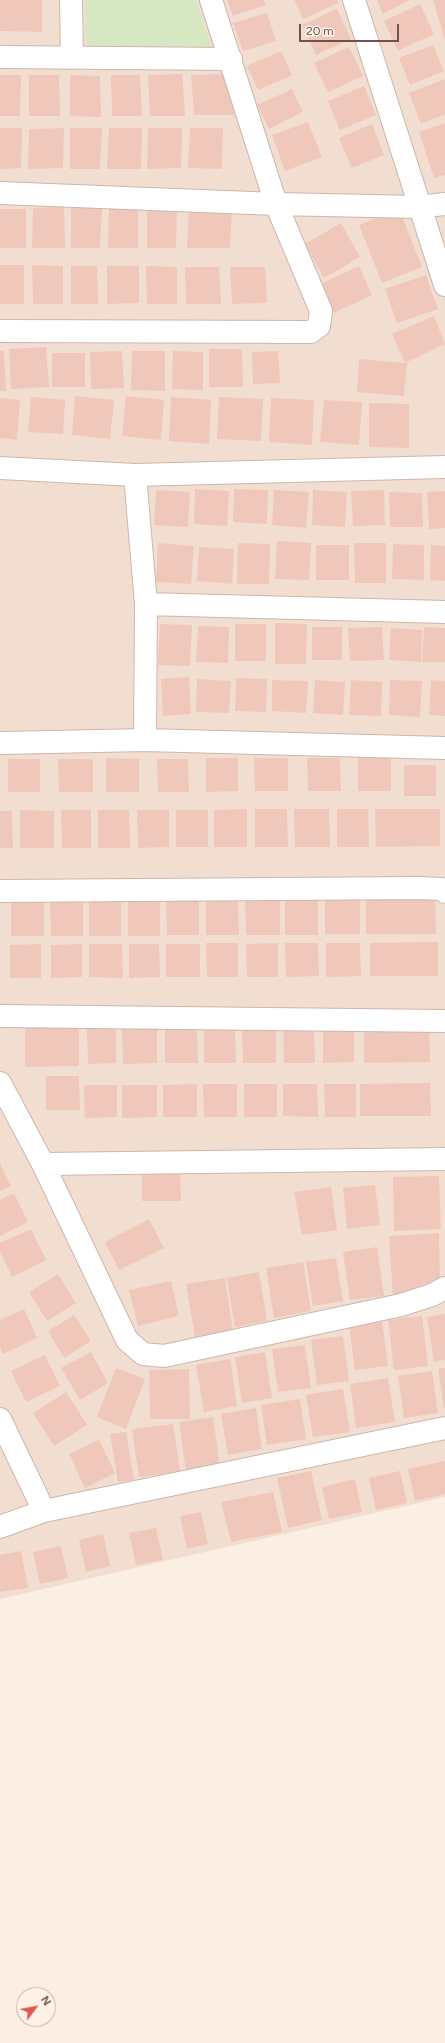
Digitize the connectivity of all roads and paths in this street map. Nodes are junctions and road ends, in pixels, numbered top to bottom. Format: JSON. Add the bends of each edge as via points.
{"nodes":[{"id":1,"x":71,"y":0,"type":"edge"},
{"id":2,"x":211,"y":0,"type":"edge"},
{"id":3,"x":354,"y":0,"type":"edge"},
{"id":4,"x":0,"y":57,"type":"edge"},
{"id":5,"x":72,"y":58,"type":"junction"},
{"id":6,"x":231,"y":59,"type":"junction"},
{"id":7,"x":0,"y":194,"type":"edge"},
{"id":8,"x":276,"y":204,"type":"junction"},
{"id":9,"x":445,"y":204,"type":"edge"},
{"id":10,"x":419,"y":207,"type":"junction"},
{"id":11,"x":445,"y":285,"type":"edge"},
{"id":12,"x":0,"y":331,"type":"edge"},
{"id":13,"x":445,"y":467,"type":"edge"},
{"id":14,"x":0,"y":468,"type":"edge"},
{"id":15,"x":135,"y":475,"type":"junction"},
{"id":16,"x":146,"y":604,"type":"junction"},
{"id":17,"x":445,"y":612,"type":"edge"},
{"id":18,"x":145,"y":740,"type":"junction"},
{"id":19,"x":0,"y":743,"type":"edge"},
{"id":20,"x":445,"y":748,"type":"edge"},
{"id":21,"x":0,"y":891,"type":"edge"},
{"id":22,"x":445,"y":892,"type":"edge"},
{"id":23,"x":0,"y":1016,"type":"edge"},
{"id":24,"x":445,"y":1021,"type":"edge"},
{"id":25,"x":0,"y":1083,"type":"edge"},
{"id":26,"x":445,"y":1159,"type":"edge"},
{"id":27,"x":43,"y":1164,"type":"junction"},
{"id":28,"x":445,"y":1288,"type":"edge"},
{"id":29,"x":0,"y":1419,"type":"edge"},
{"id":30,"x":445,"y":1428,"type":"edge"},
{"id":31,"x":44,"y":1511,"type":"junction"},
{"id":32,"x":0,"y":1527,"type":"edge"}],
"edges":[{"from":1,"to":5,"type":"street"},
{"from":2,"to":6,"type":"street"},
{"from":3,"to":10,"type":"street"},
{"from":4,"to":5,"type":"street"},
{"from":5,"to":6,"type":"street"},
{"from":6,"to":8,"type":"street"},
{"from":7,"to":8,"type":"street"},
{"from":8,"to":10,"type":"street"},
{"from":8,"to":12,"type":"street","via":[[321,311],[318,326],[311,332]]},
{"from":9,"to":10,"type":"street"},
{"from":10,"to":11,"type":"street"},
{"from":13,"to":15,"type":"street"},
{"from":14,"to":15,"type":"street"},
{"from":15,"to":16,"type":"street"},
{"from":16,"to":17,"type":"street"},
{"from":16,"to":18,"type":"street"},
{"from":18,"to":19,"type":"street"},
{"from":18,"to":20,"type":"street"},
{"from":21,"to":22,"type":"street","via":[[419,888],[441,889]]},
{"from":23,"to":24,"type":"street"},
{"from":25,"to":27,"type":"street"},
{"from":26,"to":27,"type":"street"},
{"from":27,"to":28,"type":"street","via":[[127,1340],[143,1354],[164,1356],[401,1305]]},
{"from":29,"to":31,"type":"street"},
{"from":30,"to":31,"type":"street"},
{"from":31,"to":32,"type":"street"}]}
